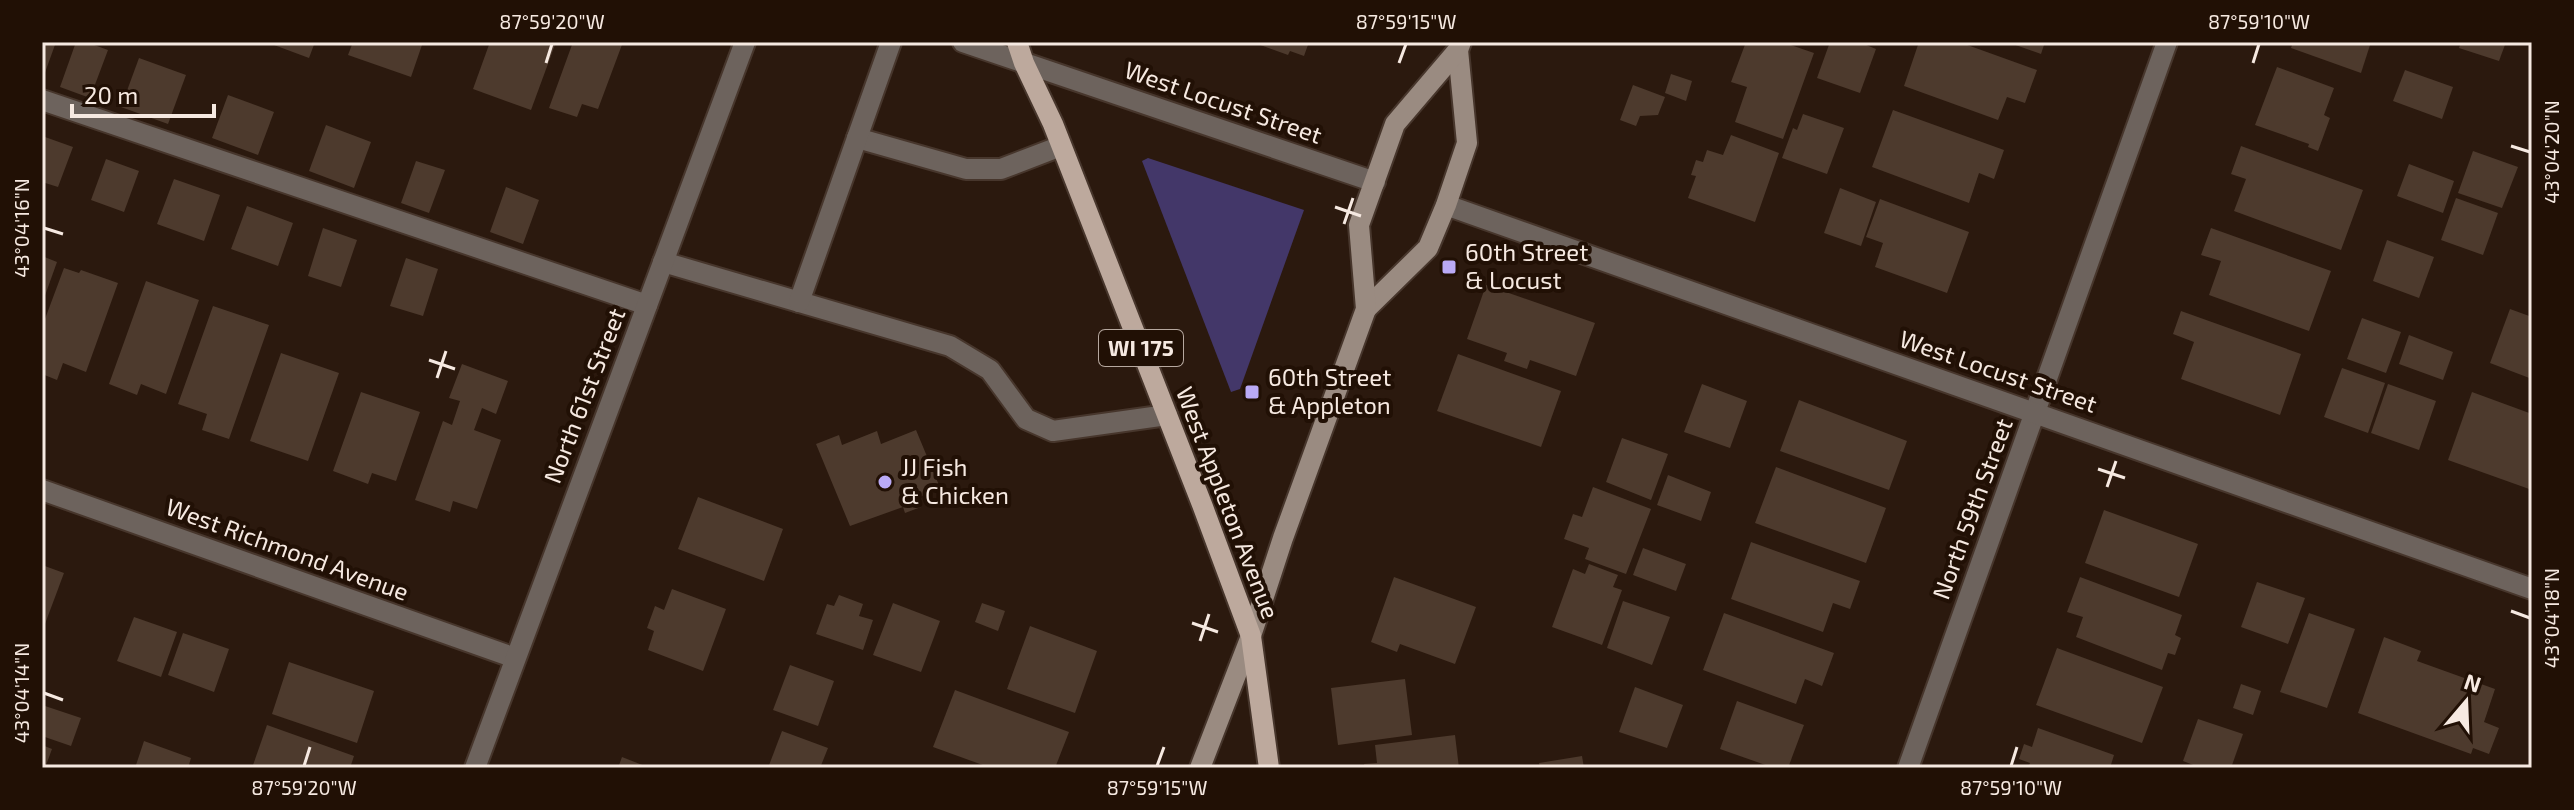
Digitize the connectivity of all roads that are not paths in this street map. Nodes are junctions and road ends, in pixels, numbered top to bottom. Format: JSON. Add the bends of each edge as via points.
{"nodes":[{"id":1,"x":745,"y":42,"type":"edge"},
{"id":2,"x":891,"y":42,"type":"edge"},
{"id":3,"x":963,"y":42,"type":"edge"},
{"id":4,"x":1017,"y":42,"type":"edge"},
{"id":5,"x":2167,"y":42,"type":"edge"},
{"id":6,"x":1459,"y":46,"type":"edge"},
{"id":7,"x":1024,"y":63,"type":"junction"},
{"id":8,"x":42,"y":100,"type":"edge"},
{"id":9,"x":857,"y":138,"type":"junction"},
{"id":10,"x":1061,"y":146,"type":"junction"},
{"id":11,"x":1375,"y":182,"type":"junction"},
{"id":12,"x":1446,"y":205,"type":"junction"},
{"id":13,"x":663,"y":262,"type":"junction"},
{"id":14,"x":799,"y":302,"type":"junction"},
{"id":15,"x":647,"y":305,"type":"junction"},
{"id":16,"x":1366,"y":309,"type":"junction"},
{"id":17,"x":2036,"y":413,"type":"junction"},
{"id":18,"x":1167,"y":415,"type":"junction"},
{"id":19,"x":42,"y":490,"type":"edge"},
{"id":20,"x":2532,"y":589,"type":"edge"},
{"id":21,"x":1251,"y":636,"type":"junction"},
{"id":22,"x":515,"y":658,"type":"junction"},
{"id":23,"x":475,"y":768,"type":"edge"},
{"id":24,"x":1200,"y":768,"type":"edge"},
{"id":25,"x":1269,"y":768,"type":"edge"},
{"id":26,"x":1908,"y":768,"type":"edge"}],
"edges":[{"from":1,"to":13,"type":"street","name":"North 61st Street"},
{"from":2,"to":9,"type":"street"},
{"from":3,"to":7,"type":"street","name":"West Locust Street"},
{"from":4,"to":7,"type":"main road","name":"West Appleton Avenue","number":"WI 175"},
{"from":5,"to":17,"type":"street","name":"North 59th Street"},
{"from":6,"to":11,"type":"main road","via":[[1395,124]]},
{"from":6,"to":12,"type":"main road","via":[[1467,143]]},
{"from":7,"to":10,"type":"main road","name":"West Appleton Avenue","number":"WI 175"},
{"from":7,"to":11,"type":"street","name":"West Locust Street"},
{"from":8,"to":15,"type":"street"},
{"from":9,"to":10,"type":"street","via":[[966,169],[1001,169]]},
{"from":9,"to":14,"type":"street"},
{"from":10,"to":18,"type":"main road","name":"West Appleton Avenue","number":"WI 175"},
{"from":11,"to":16,"type":"main road","via":[[1359,225]]},
{"from":12,"to":16,"type":"main road","via":[[1428,248]]},
{"from":12,"to":17,"type":"street","name":"West Locust Street"},
{"from":13,"to":14,"type":"street"},
{"from":13,"to":15,"type":"street","name":"North 61st Street"},
{"from":14,"to":18,"type":"street","via":[[950,346],[990,370],[1026,419],[1053,431]]},
{"from":15,"to":22,"type":"street","name":"North 61st Street"},
{"from":16,"to":21,"type":"main road"},
{"from":17,"to":20,"type":"street","name":"West Locust Street"},
{"from":17,"to":26,"type":"street","name":"North 59th Street"},
{"from":18,"to":21,"type":"main road","name":"West Appleton Avenue","number":"WI 175"},
{"from":19,"to":22,"type":"street","name":"West Richmond Avenue"},
{"from":21,"to":24,"type":"main road"},
{"from":21,"to":25,"type":"main road","name":"West Appleton Avenue","number":"WI 175"},
{"from":22,"to":23,"type":"street","name":"North 61st Street"}]}
